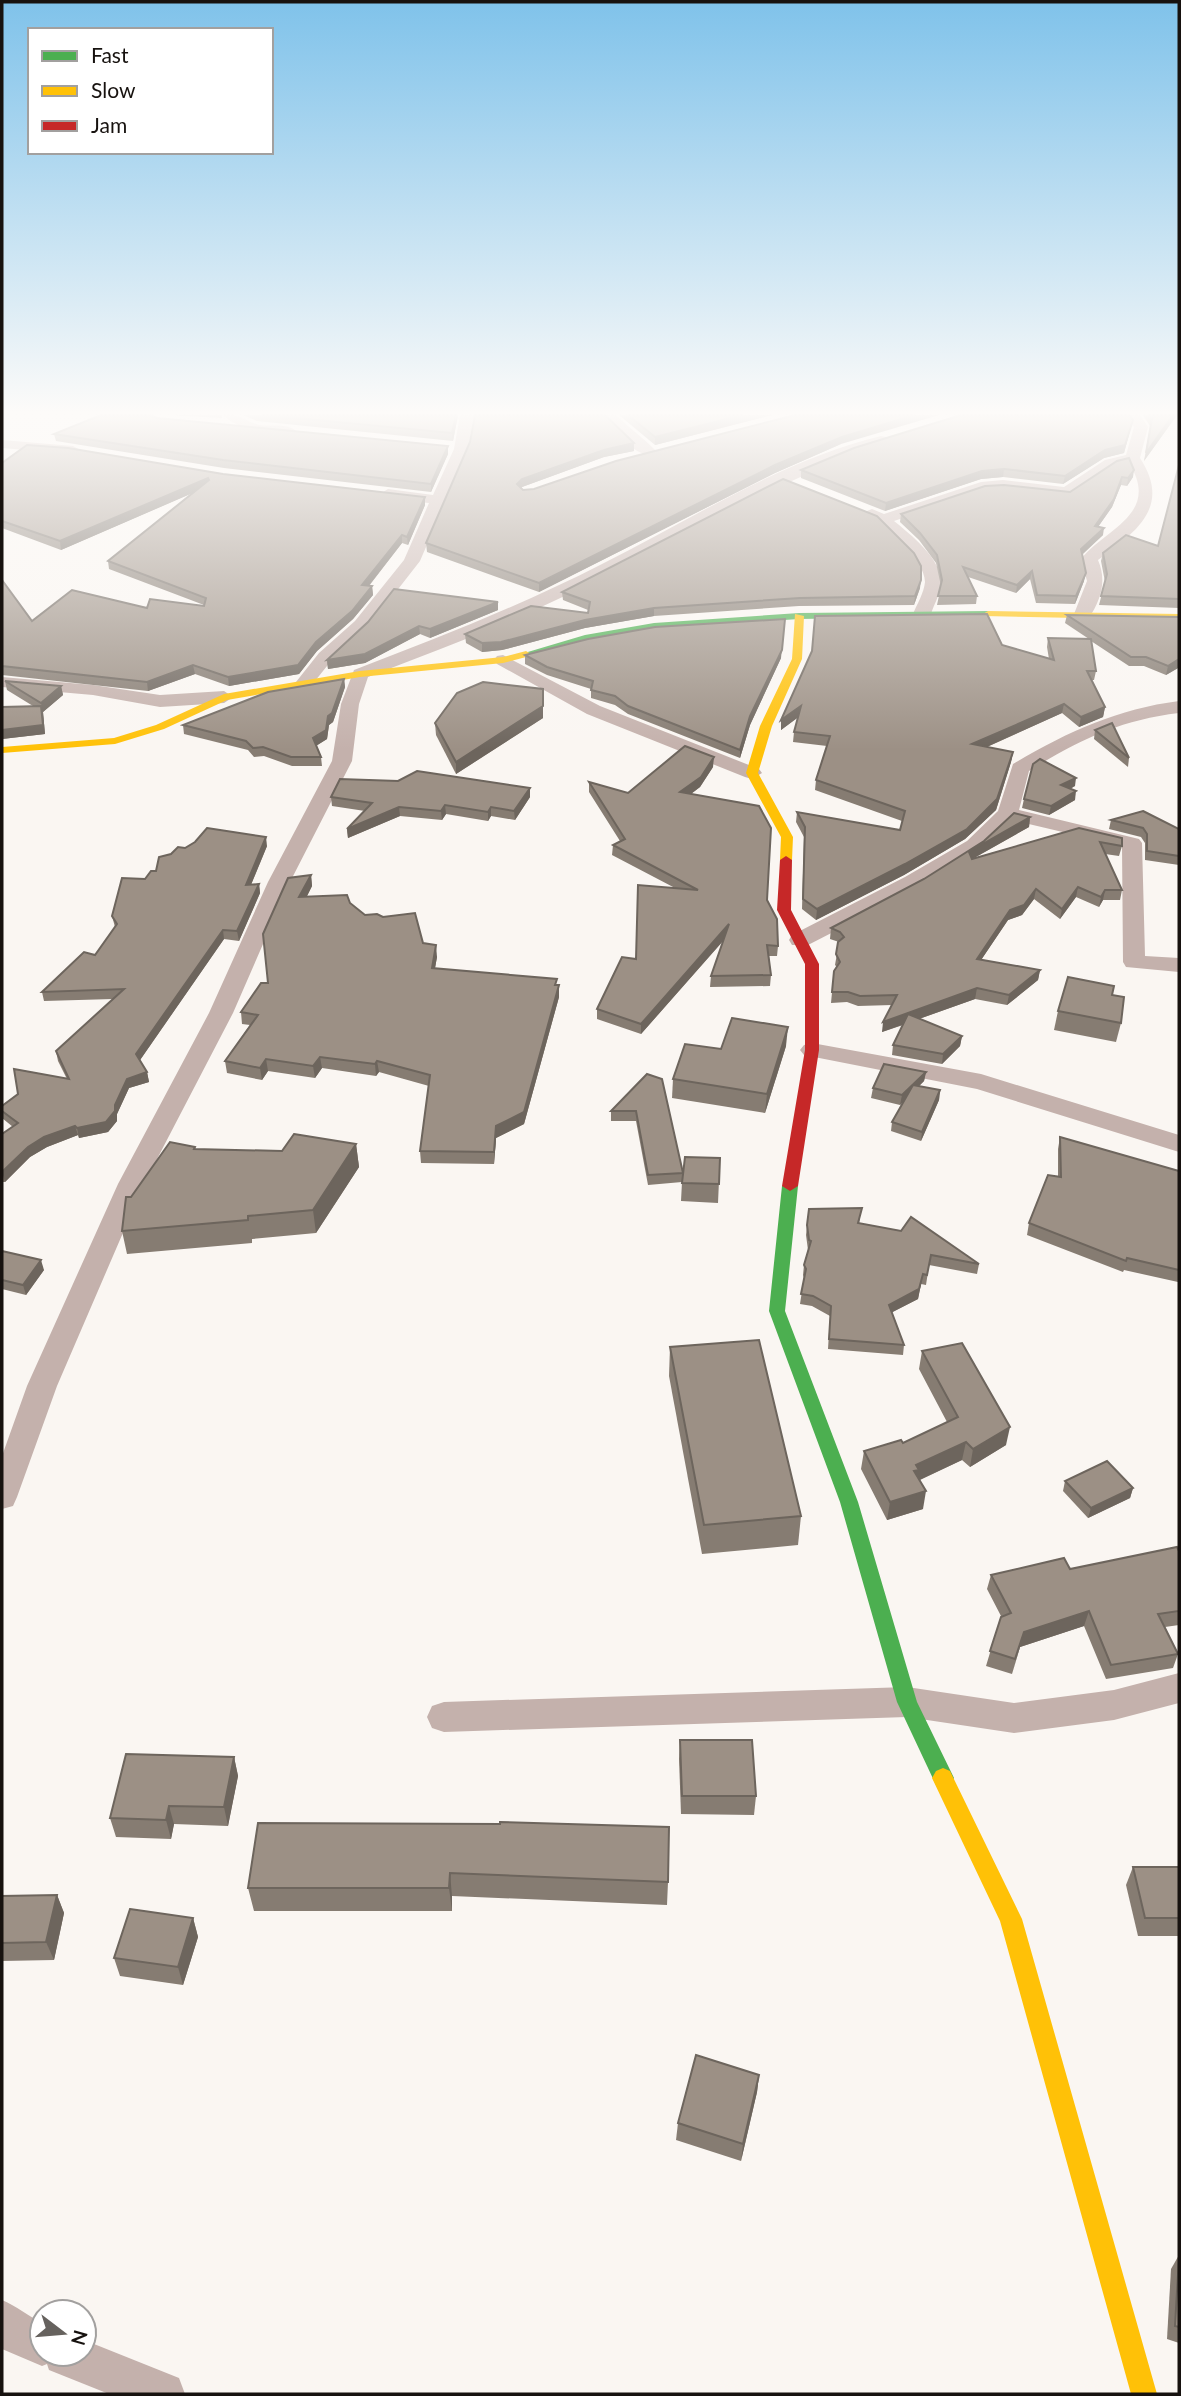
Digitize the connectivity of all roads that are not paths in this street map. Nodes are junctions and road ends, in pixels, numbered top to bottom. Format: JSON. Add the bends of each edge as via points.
{"nodes":[{"id":1,"x":427,"y":527,"type":"edge"},
{"id":2,"x":686,"y":527,"type":"edge"},
{"id":3,"x":891,"y":527,"type":"edge"},
{"id":4,"x":1127,"y":527,"type":"edge"},
{"id":5,"x":922,"y":614,"type":"junction"},
{"id":6,"x":1083,"y":614,"type":"junction"},
{"id":7,"x":799,"y":616,"type":"junction"},
{"id":8,"x":1179,"y":617,"type":"edge"},
{"id":9,"x":503,"y":660,"type":"junction"},
{"id":10,"x":359,"y":674,"type":"junction"},
{"id":11,"x":2,"y":682,"type":"edge"},
{"id":12,"x":305,"y":682,"type":"junction"},
{"id":13,"x":224,"y":697,"type":"junction"},
{"id":14,"x":1179,"y":707,"type":"edge"},
{"id":15,"x":2,"y":750,"type":"edge"},
{"id":16,"x":752,"y":773,"type":"junction"},
{"id":17,"x":1008,"y":813,"type":"junction"},
{"id":18,"x":800,"y":940,"type":"junction"},
{"id":19,"x":1179,"y":965,"type":"edge"},
{"id":20,"x":813,"y":1050,"type":"junction"},
{"id":21,"x":1179,"y":1144,"type":"edge"},
{"id":22,"x":2,"y":1497,"type":"edge"},
{"id":23,"x":1179,"y":1688,"type":"edge"},
{"id":24,"x":907,"y":1702,"type":"junction"},
{"id":25,"x":444,"y":1717,"type":"dead end"},
{"id":26,"x":2,"y":2322,"type":"edge"},
{"id":27,"x":28,"y":2338,"type":"edge"},
{"id":28,"x":98,"y":2367,"type":"edge"},
{"id":29,"x":163,"y":2394,"type":"edge"},
{"id":30,"x":1144,"y":2394,"type":"edge"}],
"edges":[{"from":1,"to":12,"type":"street","via":[[396,585]]},
{"from":2,"to":10,"type":"street","via":[[473,631]]},
{"from":3,"to":5,"type":"street","via":[[931,570],[933,582]]},
{"from":4,"to":6,"type":"street","via":[[1089,559],[1097,574],[1096,584]]},
{"from":5,"to":6,"type":"street"},
{"from":5,"to":7,"type":"street"},
{"from":6,"to":8,"type":"street"},
{"from":7,"to":9,"type":"street","via":[[654,626]]},
{"from":7,"to":16,"type":"street","via":[[802,642],[794,669],[767,721]]},
{"from":9,"to":10,"type":"street"},
{"from":9,"to":16,"type":"street","via":[[632,729]]},
{"from":10,"to":12,"type":"street"},
{"from":10,"to":22,"type":"street","via":[[342,761],[279,882],[221,1013],[131,1184],[42,1386]]},
{"from":11,"to":13,"type":"street","via":[[160,701]]},
{"from":12,"to":13,"type":"street"},
{"from":13,"to":15,"type":"street","via":[[160,727],[115,741]]},
{"from":14,"to":17,"type":"street","via":[[1084,730],[1020,768]]},
{"from":16,"to":18,"type":"street","via":[[787,837],[784,911]]},
{"from":17,"to":18,"type":"street","via":[[974,845],[914,882]]},
{"from":17,"to":19,"type":"street","via":[[1132,843],[1135,962]]},
{"from":18,"to":20,"type":"street","via":[[812,964]]},
{"from":20,"to":21,"type":"street","via":[[981,1082]]},
{"from":20,"to":24,"type":"street","via":[[792,1165],[778,1311],[849,1502]]},
{"from":23,"to":24,"type":"street","via":[[1114,1704],[1014,1718]]},
{"from":24,"to":25,"type":"street"},
{"from":24,"to":30,"type":"street","via":[[1011,1919]]},
{"from":26,"to":27,"type":"street","via":[[8,2330]]},
{"from":28,"to":29,"type":"street"}]}
